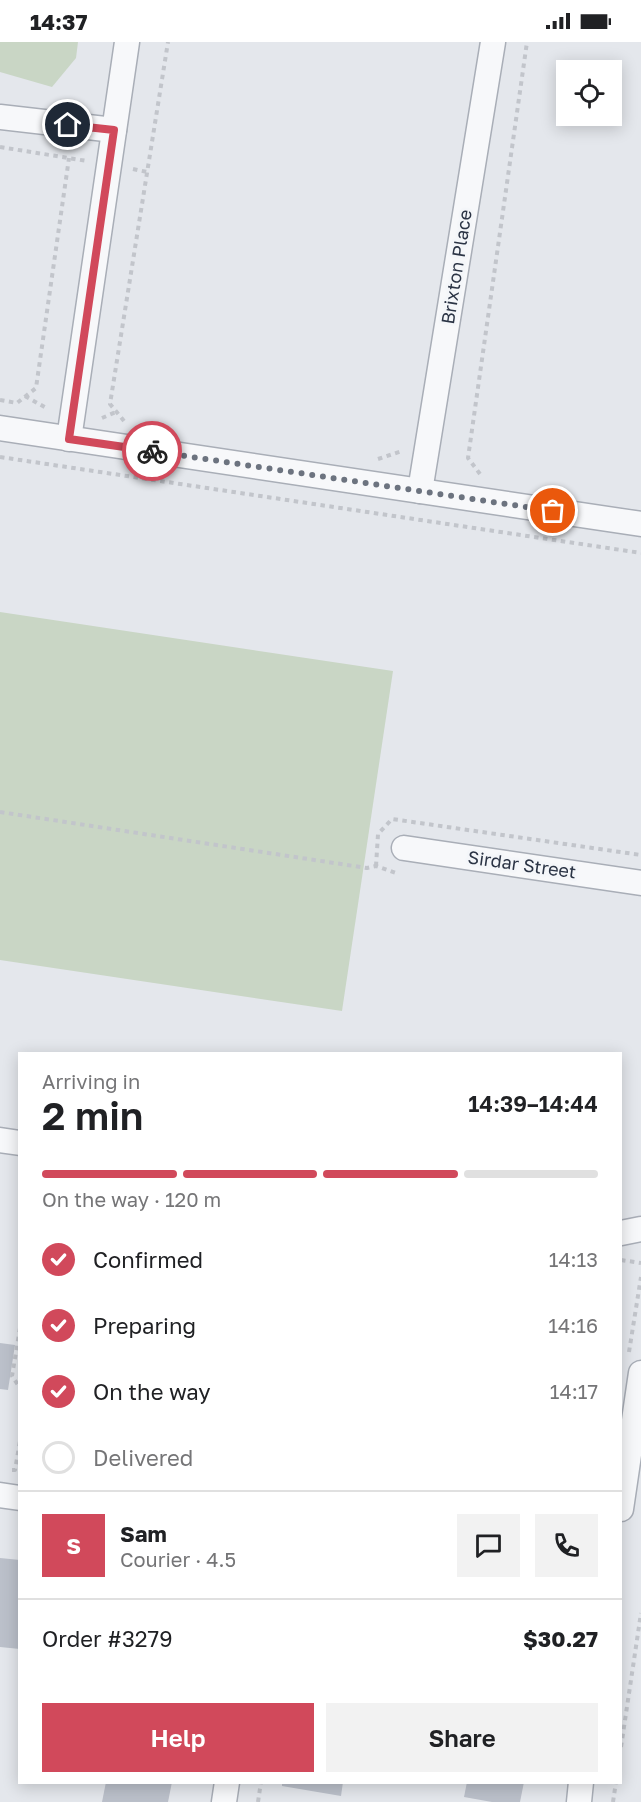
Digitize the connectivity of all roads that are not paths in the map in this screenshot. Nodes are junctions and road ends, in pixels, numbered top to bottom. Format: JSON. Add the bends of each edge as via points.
{"nodes":[{"id":1,"x":127,"y":42,"type":"edge"},
{"id":2,"x":493,"y":42,"type":"edge"},
{"id":3,"x":0,"y":117,"type":"edge"},
{"id":4,"x":114,"y":130,"type":"junction"},
{"id":5,"x":0,"y":428,"type":"edge"},
{"id":6,"x":69,"y":439,"type":"junction"},
{"id":7,"x":420,"y":491,"type":"junction"},
{"id":8,"x":641,"y":524,"type":"edge"},
{"id":9,"x":404,"y":848,"type":"dead end"},
{"id":10,"x":641,"y":883,"type":"edge"},
{"id":11,"x":0,"y":1140,"type":"edge"},
{"id":12,"x":18,"y":1143,"type":"edge"},
{"id":13,"x":641,"y":1229,"type":"edge"},
{"id":14,"x":622,"y":1233,"type":"edge"},
{"id":15,"x":635,"y":1365,"type":"edge"},
{"id":16,"x":0,"y":1496,"type":"edge"},
{"id":17,"x":18,"y":1498,"type":"edge"},
{"id":18,"x":622,"y":1499,"type":"edge"},
{"id":19,"x":227,"y":1784,"type":"edge"},
{"id":20,"x":581,"y":1784,"type":"edge"},
{"id":21,"x":224,"y":1802,"type":"edge"},
{"id":22,"x":579,"y":1802,"type":"edge"}],
"edges":[{"from":1,"to":4,"type":"street"},
{"from":2,"to":7,"type":"street","name":"Brixton Place"},
{"from":3,"to":4,"type":"street"},
{"from":4,"to":6,"type":"street"},
{"from":5,"to":6,"type":"street"},
{"from":6,"to":7,"type":"street"},
{"from":7,"to":8,"type":"street"},
{"from":9,"to":10,"type":"street","name":"Sirdar Street"},
{"from":11,"to":12,"type":"street"},
{"from":13,"to":14,"type":"street"},
{"from":15,"to":18,"type":"street"},
{"from":16,"to":17,"type":"street"},
{"from":19,"to":21,"type":"street"},
{"from":20,"to":22,"type":"street"}]}
